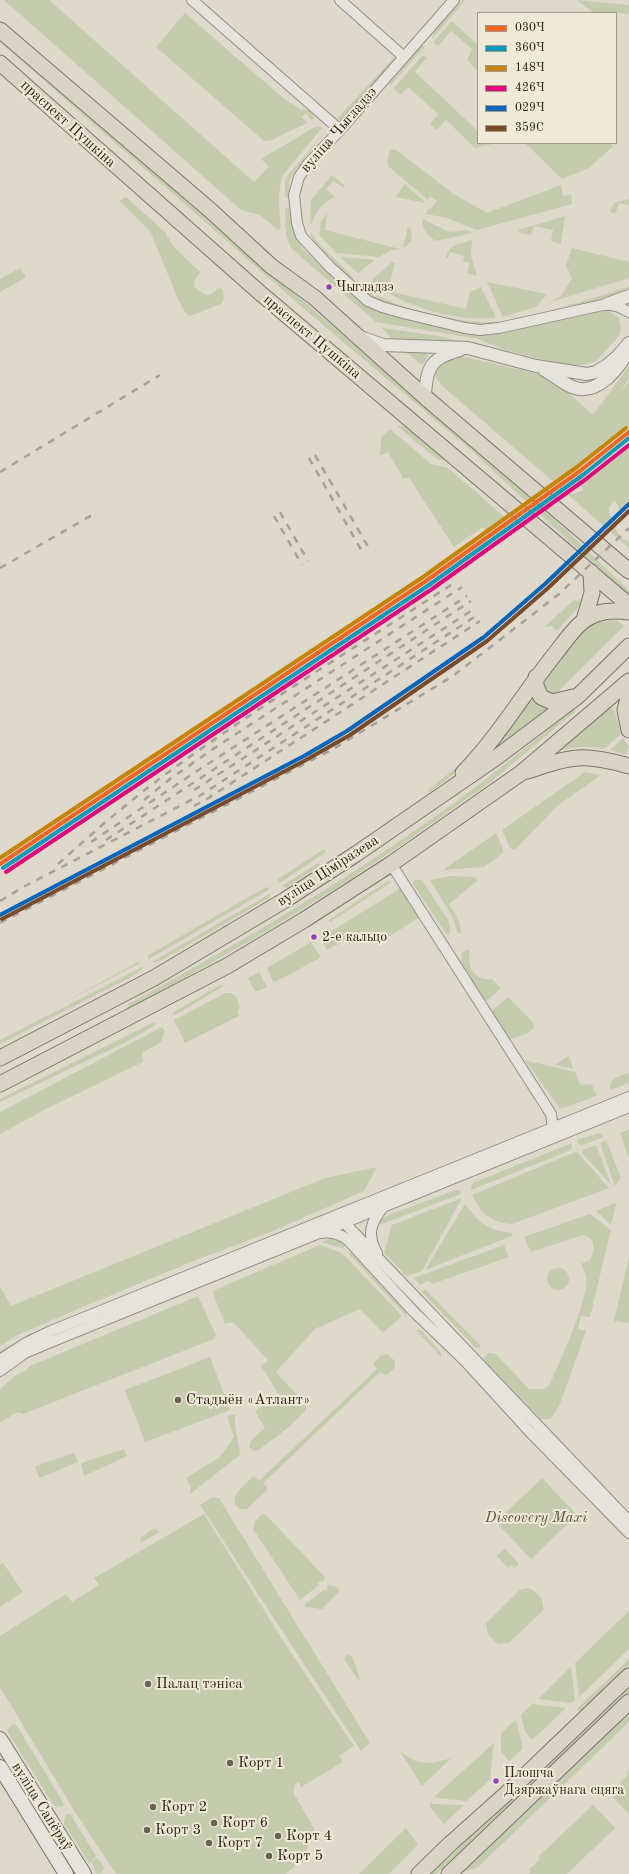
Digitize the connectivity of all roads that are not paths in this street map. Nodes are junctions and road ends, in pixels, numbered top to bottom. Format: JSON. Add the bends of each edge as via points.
{"nodes":[{"id":1,"x":192,"y":0,"type":"edge"},
{"id":2,"x":340,"y":0,"type":"edge"},
{"id":3,"x":454,"y":0,"type":"edge"},
{"id":4,"x":0,"y":30,"type":"edge"},
{"id":5,"x":404,"y":57,"type":"junction"},
{"id":6,"x":0,"y":62,"type":"edge"},
{"id":7,"x":340,"y":130,"type":"junction"},
{"id":8,"x":629,"y":296,"type":"edge"},
{"id":9,"x":607,"y":304,"type":"junction"},
{"id":10,"x":629,"y":312,"type":"edge"},
{"id":11,"x":360,"y":337,"type":"junction"},
{"id":12,"x":629,"y":343,"type":"edge"},
{"id":13,"x":468,"y":348,"type":"junction"},
{"id":14,"x":629,"y":350,"type":"edge"},
{"id":15,"x":536,"y":366,"type":"junction"},
{"id":16,"x":425,"y":397,"type":"junction"},
{"id":17,"x":613,"y":557,"type":"junction"},
{"id":18,"x":629,"y":562,"type":"edge"},
{"id":19,"x":629,"y":571,"type":"edge"},
{"id":20,"x":591,"y":572,"type":"junction"},
{"id":21,"x":629,"y":605,"type":"edge"},
{"id":22,"x":629,"y":612,"type":"edge"},
{"id":23,"x":584,"y":620,"type":"junction"},
{"id":24,"x":629,"y":646,"type":"edge"},
{"id":25,"x":536,"y":677,"type":"junction"},
{"id":26,"x":629,"y":681,"type":"edge"},
{"id":27,"x":629,"y":695,"type":"edge"},
{"id":28,"x":578,"y":696,"type":"junction"},
{"id":29,"x":629,"y":730,"type":"edge"},
{"id":30,"x":629,"y":766,"type":"edge"},
{"id":31,"x":521,"y":773,"type":"junction"},
{"id":32,"x":442,"y":795,"type":"junction"},
{"id":33,"x":391,"y":864,"type":"junction"},
{"id":34,"x":22,"y":1047,"type":"junction"},
{"id":35,"x":1,"y":1058,"type":"edge"},
{"id":36,"x":31,"y":1069,"type":"junction"},
{"id":37,"x":5,"y":1081,"type":"edge"},
{"id":38,"x":629,"y":1097,"type":"edge"},
{"id":39,"x":629,"y":1107,"type":"edge"},
{"id":40,"x":553,"y":1128,"type":"junction"},
{"id":41,"x":385,"y":1205,"type":"junction"},
{"id":42,"x":339,"y":1221,"type":"junction"},
{"id":43,"x":306,"y":1237,"type":"junction"},
{"id":44,"x":344,"y":1237,"type":"junction"},
{"id":45,"x":382,"y":1262,"type":"junction"},
{"id":46,"x":0,"y":1360,"type":"edge"},
{"id":47,"x":0,"y":1371,"type":"edge"},
{"id":48,"x":629,"y":1521,"type":"edge"},
{"id":49,"x":629,"y":1533,"type":"edge"},
{"id":50,"x":629,"y":1676,"type":"edge"},
{"id":51,"x":629,"y":1702,"type":"edge"},
{"id":52,"x":0,"y":1739,"type":"edge"},
{"id":53,"x":0,"y":1767,"type":"edge"},
{"id":54,"x":66,"y":1874,"type":"edge"},
{"id":55,"x":84,"y":1874,"type":"edge"},
{"id":56,"x":419,"y":1874,"type":"edge"},
{"id":57,"x":449,"y":1874,"type":"edge"}],
"edges":[{"from":1,"to":7,"type":"street"},
{"from":2,"to":5,"type":"street"},
{"from":3,"to":5,"type":"street","name":"вуліца Чыгладзэ"},
{"from":4,"to":11,"type":"main road","name":"праспект Пушкіна","via":[[210,210],[270,266],[315,298]]},
{"from":5,"to":7,"type":"street","name":"вуліца Чыгладзэ"},
{"from":6,"to":20,"type":"main road","name":"праспект Пушкіна","via":[[260,292]]},
{"from":7,"to":9,"type":"street","name":"вуліца Чыгладзэ","via":[[299,177],[294,195],[297,223],[301,236],[315,252],[368,300],[402,314],[480,330],[512,326]]},
{"from":8,"to":9,"type":"street"},
{"from":9,"to":10,"type":"street"},
{"from":11,"to":13,"type":"street","via":[[383,344]]},
{"from":11,"to":16,"type":"main road","name":"праспект Пушкіна"},
{"from":12,"to":15,"type":"street","via":[[617,357],[596,372],[575,373]]},
{"from":13,"to":15,"type":"street"},
{"from":13,"to":16,"type":"street","via":[[448,353],[435,360],[427,372]]},
{"from":14,"to":15,"type":"street","via":[[612,374],[588,388],[573,387]]},
{"from":16,"to":17,"type":"main road","name":"праспект Пушкіна"},
{"from":17,"to":18,"type":"main road"},
{"from":17,"to":19,"type":"main road","name":"праспект Пушкіна"},
{"from":20,"to":21,"type":"main road","name":"праспект Пушкіна"},
{"from":20,"to":23,"type":"main road","via":[[592,593]]},
{"from":22,"to":23,"type":"main road","via":[[608,611]]},
{"from":23,"to":25,"type":"main road"},
{"from":24,"to":28,"type":"main road","name":"вуліца Ціміразева"},
{"from":25,"to":28,"type":"main road","via":[[538,693],[547,700],[562,701]]},
{"from":25,"to":32,"type":"main road","via":[[476,759]]},
{"from":26,"to":31,"type":"main road","name":"вуліца Ціміразева"},
{"from":27,"to":29,"type":"main road","via":[[625,710]]},
{"from":28,"to":32,"type":"main road","name":"вуліца Ціміразева"},
{"from":30,"to":31,"type":"main road","via":[[593,757],[575,757]]},
{"from":31,"to":33,"type":"main road","name":"вуліца Ціміразева"},
{"from":32,"to":34,"type":"main road","name":"вуліца Ціміразева","via":[[285,900],[168,970]]},
{"from":33,"to":36,"type":"main road","name":"вуліца Ціміразева","via":[[227,966]]},
{"from":33,"to":40,"type":"street","via":[[551,1114]]},
{"from":34,"to":35,"type":"main road","name":"вуліца Ціміразева"},
{"from":34,"to":36,"type":"main road"},
{"from":35,"to":37,"type":"main road"},
{"from":36,"to":37,"type":"main road","name":"вуліца Ціміразева"},
{"from":38,"to":40,"type":"street"},
{"from":39,"to":41,"type":"street"},
{"from":40,"to":42,"type":"street"},
{"from":41,"to":42,"type":"street"},
{"from":41,"to":45,"type":"street","via":[[372,1224],[371,1236],[372,1244]]},
{"from":42,"to":43,"type":"street"},
{"from":42,"to":44,"type":"street"},
{"from":42,"to":45,"type":"street"},
{"from":42,"to":46,"type":"street","via":[[51,1331]]},
{"from":43,"to":44,"type":"street","via":[[332,1232]]},
{"from":43,"to":47,"type":"street","via":[[25,1353]]},
{"from":44,"to":49,"type":"street"},
{"from":45,"to":48,"type":"street"},
{"from":50,"to":56,"type":"main road"},
{"from":51,"to":57,"type":"main road"},
{"from":52,"to":55,"type":"main road","name":"вуліца Сапёраў"},
{"from":53,"to":54,"type":"main road","name":"вуліца Сапёраў"}]}
